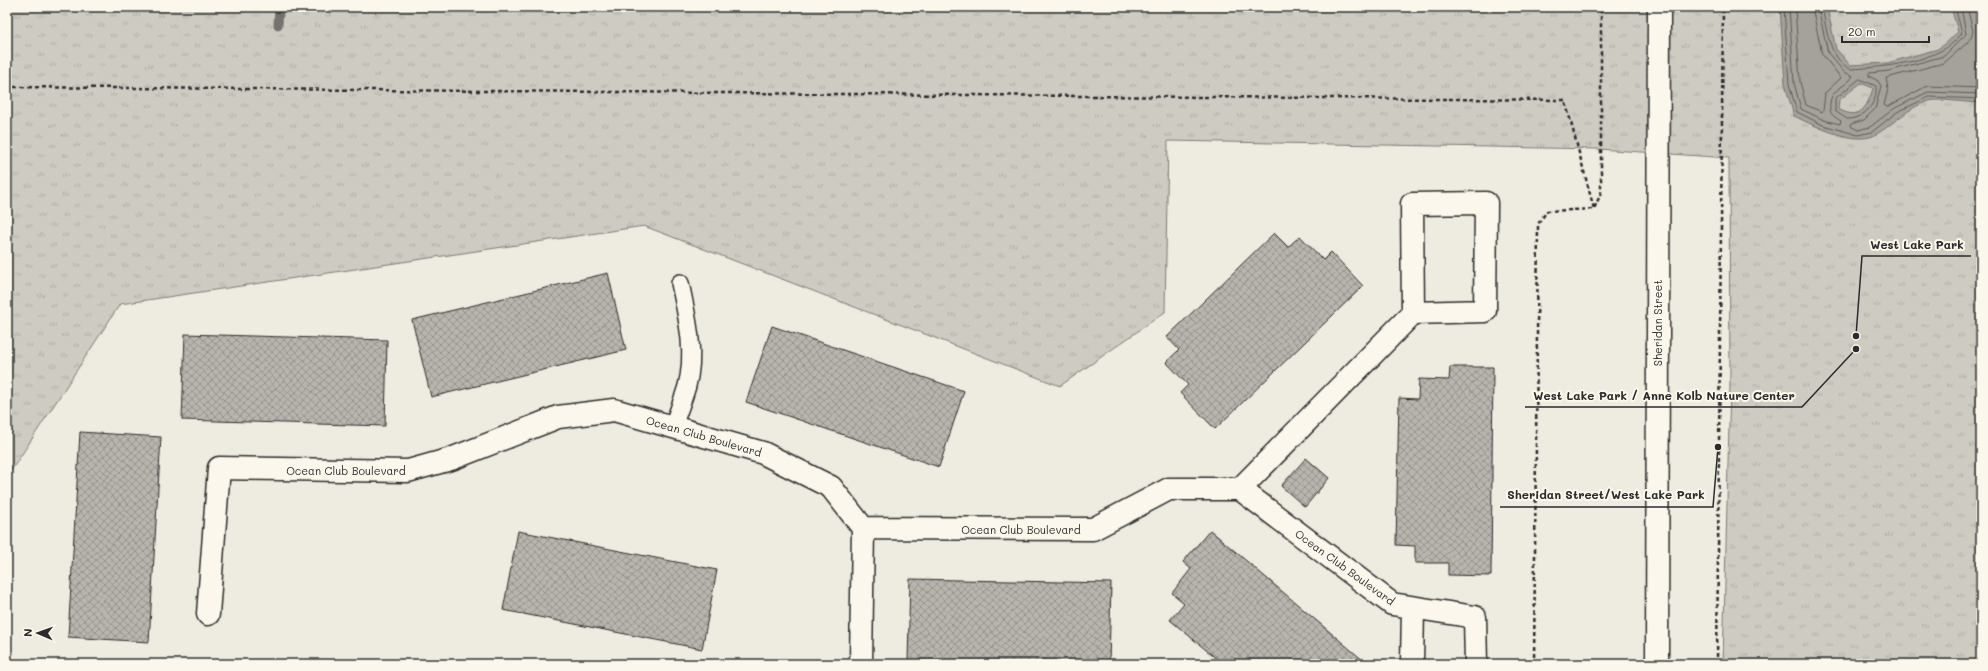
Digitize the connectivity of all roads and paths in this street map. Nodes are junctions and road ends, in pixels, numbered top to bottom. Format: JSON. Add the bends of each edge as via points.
{"nodes":[{"id":1,"x":1602,"y":7,"type":"edge"},
{"id":2,"x":1659,"y":7,"type":"edge"},
{"id":3,"x":1723,"y":7,"type":"edge"},
{"id":4,"x":7,"y":87,"type":"edge"},
{"id":5,"x":1594,"y":209,"type":"junction"},
{"id":6,"x":680,"y":283,"type":"dead end"},
{"id":7,"x":1413,"y":313,"type":"junction"},
{"id":8,"x":673,"y":427,"type":"junction"},
{"id":9,"x":1240,"y":489,"type":"junction"},
{"id":10,"x":863,"y":528,"type":"junction"},
{"id":11,"x":1412,"y":608,"type":"junction"},
{"id":12,"x":208,"y":614,"type":"dead end"},
{"id":13,"x":861,"y":664,"type":"edge"},
{"id":14,"x":1412,"y":664,"type":"edge"},
{"id":15,"x":1476,"y":664,"type":"edge"},
{"id":16,"x":1534,"y":664,"type":"edge"},
{"id":17,"x":1657,"y":664,"type":"edge"},
{"id":18,"x":1717,"y":664,"type":"edge"}],
"edges":[{"from":1,"to":5,"type":"path","via":[[1601,193]]},
{"from":2,"to":17,"type":"street","name":"Sheridan Street"},
{"from":3,"to":18,"type":"path"},
{"from":4,"to":5,"type":"path","via":[[1566,100]]},
{"from":5,"to":16,"type":"path","via":[[1547,211],[1538,224]]},
{"from":6,"to":8,"type":"lane","via":[[689,325],[691,355],[687,385]]},
{"from":7,"to":7,"type":"street","via":[[1412,204],[1486,203],[1485,311]]},
{"from":7,"to":9,"type":"street"},
{"from":8,"to":10,"type":"street","name":"Ocean Club Boulevard","via":[[763,453],[831,487]]},
{"from":8,"to":12,"type":"street","name":"Ocean Club Boulevard","via":[[614,410],[558,417],[451,459],[408,471],[219,468]]},
{"from":9,"to":10,"type":"street","name":"Ocean Club Boulevard","via":[[1169,489],[1093,529]]},
{"from":9,"to":11,"type":"street","name":"Ocean Club Boulevard","via":[[1392,604]]},
{"from":10,"to":13,"type":"street"},
{"from":11,"to":14,"type":"street"},
{"from":11,"to":15,"type":"street","name":"Ocean Club Boulevard","via":[[1476,617]]}]}
